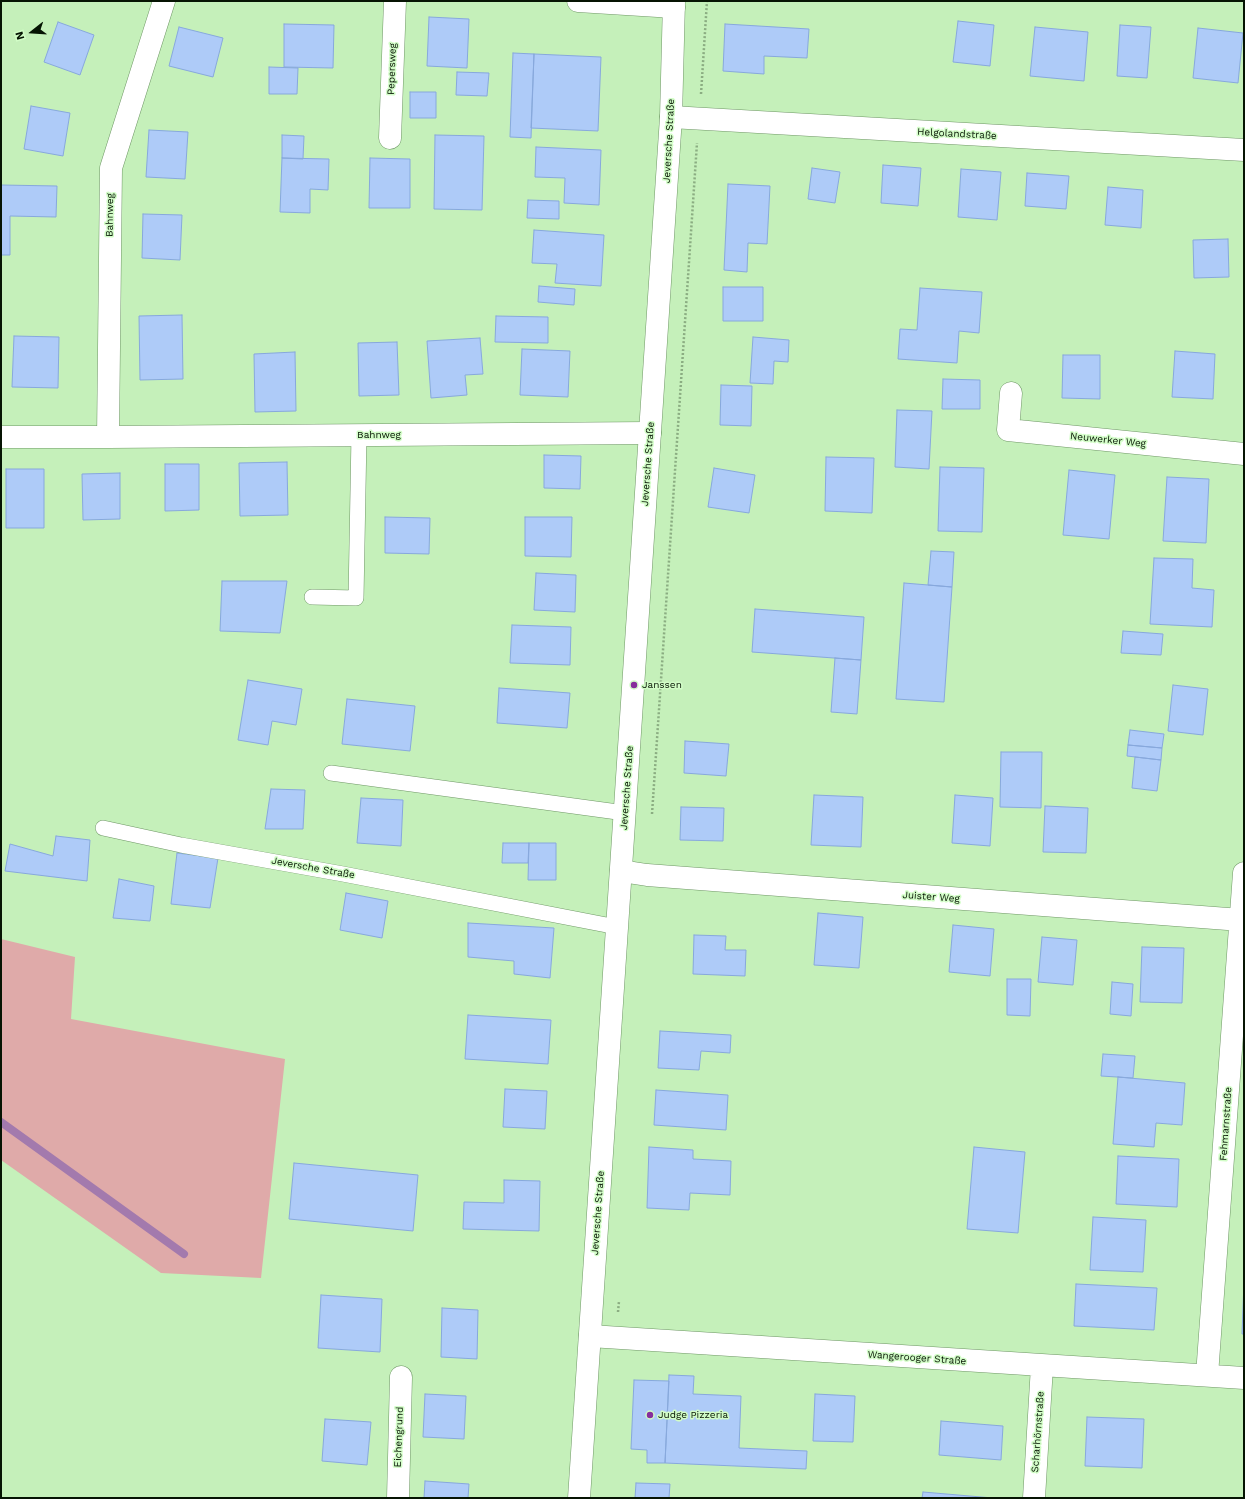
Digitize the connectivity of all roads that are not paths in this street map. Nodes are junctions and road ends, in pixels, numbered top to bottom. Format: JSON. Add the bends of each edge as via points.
{"nodes":[{"id":1,"x":164,"y":1,"type":"edge"},
{"id":2,"x":395,"y":1,"type":"edge"},
{"id":3,"x":578,"y":1,"type":"edge"},
{"id":4,"x":674,"y":4,"type":"edge"},
{"id":5,"x":671,"y":117,"type":"junction"},
{"id":6,"x":390,"y":138,"type":"dead end"},
{"id":7,"x":1244,"y":150,"type":"edge"},
{"id":8,"x":1011,"y":393,"type":"dead end"},
{"id":9,"x":650,"y":433,"type":"junction"},
{"id":10,"x":360,"y":435,"type":"junction"},
{"id":11,"x":1,"y":437,"type":"edge"},
{"id":12,"x":108,"y":437,"type":"junction"},
{"id":13,"x":1244,"y":454,"type":"edge"},
{"id":14,"x":312,"y":597,"type":"dead end"},
{"id":15,"x":331,"y":773,"type":"dead end"},
{"id":16,"x":625,"y":813,"type":"junction"},
{"id":17,"x":103,"y":828,"type":"dead end"},
{"id":18,"x":621,"y":871,"type":"junction"},
{"id":19,"x":1244,"y":873,"type":"edge"},
{"id":20,"x":1241,"y":920,"type":"junction"},
{"id":21,"x":617,"y":927,"type":"junction"},
{"id":22,"x":590,"y":1336,"type":"junction"},
{"id":23,"x":1042,"y":1366,"type":"junction"},
{"id":24,"x":1207,"y":1375,"type":"junction"},
{"id":25,"x":401,"y":1377,"type":"dead end"},
{"id":26,"x":1244,"y":1378,"type":"edge"},
{"id":27,"x":398,"y":1498,"type":"edge"},
{"id":28,"x":579,"y":1498,"type":"edge"},
{"id":29,"x":1034,"y":1498,"type":"edge"}],
"edges":[{"from":1,"to":12,"type":"street","name":"Bahnweg","via":[[111,168]]},
{"from":2,"to":6,"type":"street","name":"Pepersweg"},
{"from":3,"to":4,"type":"street"},
{"from":4,"to":5,"type":"street","name":"Jeversche Straße"},
{"from":5,"to":7,"type":"street","name":"Helgolandstraße"},
{"from":5,"to":9,"type":"street","name":"Jeversche Straße"},
{"from":8,"to":13,"type":"street","name":"Neuwerker Weg","via":[[1008,430]]},
{"from":9,"to":10,"type":"street","name":"Bahnweg"},
{"from":9,"to":16,"type":"street","name":"Jeversche Straße"},
{"from":10,"to":12,"type":"street","name":"Bahnweg"},
{"from":10,"to":14,"type":"lane","via":[[356,598]]},
{"from":11,"to":12,"type":"street","name":"Bahnweg"},
{"from":15,"to":16,"type":"lane"},
{"from":16,"to":18,"type":"street","name":"Jeversche Straße"},
{"from":17,"to":21,"type":"lane","name":"Jeversche Straße"},
{"from":18,"to":20,"type":"street","name":"Juister Weg","via":[[647,876]]},
{"from":18,"to":21,"type":"street","name":"Jeversche Straße"},
{"from":19,"to":20,"type":"street","name":"Fehmarnstraße"},
{"from":20,"to":24,"type":"street","name":"Fehmarnstraße"},
{"from":21,"to":22,"type":"street","name":"Jeversche Straße"},
{"from":22,"to":23,"type":"street","name":"Wangerooger Straße"},
{"from":22,"to":28,"type":"street","name":"Jeversche Straße"},
{"from":23,"to":24,"type":"street","name":"Wangerooger Straße"},
{"from":23,"to":29,"type":"street","name":"Scharhörnstraße"},
{"from":24,"to":26,"type":"street","name":"Wangerooger Straße"},
{"from":25,"to":27,"type":"street","name":"Eichengrund"}]}
